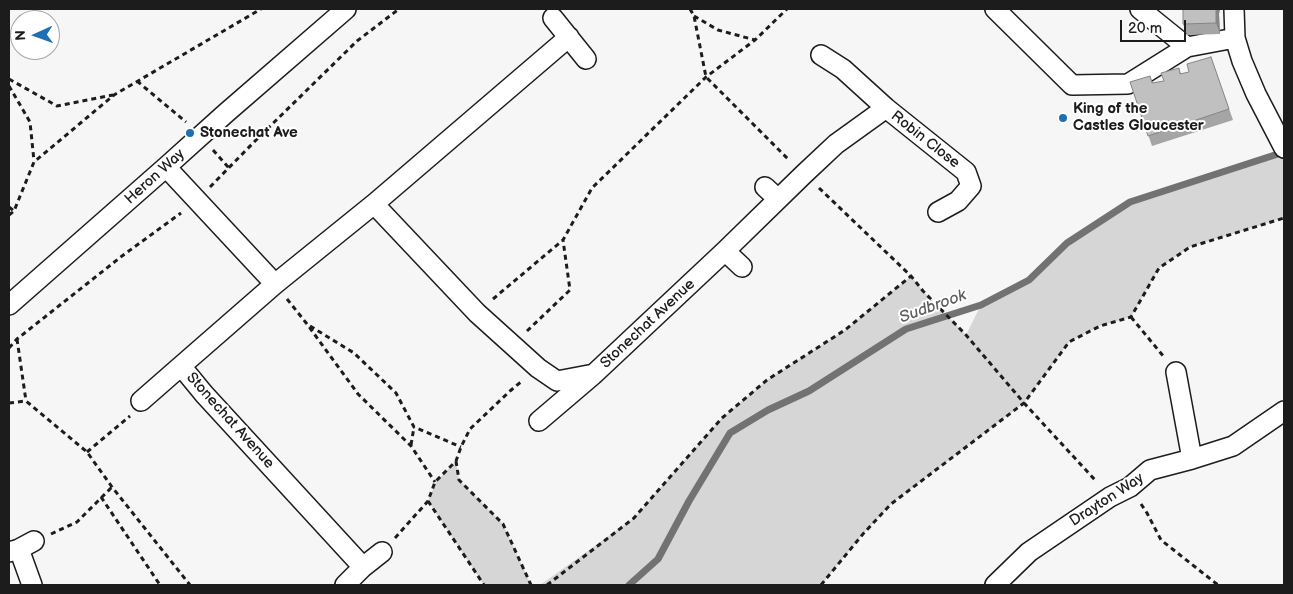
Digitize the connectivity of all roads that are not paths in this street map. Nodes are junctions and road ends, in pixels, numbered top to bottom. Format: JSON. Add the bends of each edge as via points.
{"nodes":[{"id":1,"x":346,"y":9,"type":"edge"},
{"id":2,"x":995,"y":9,"type":"edge"},
{"id":3,"x":1140,"y":9,"type":"edge"},
{"id":4,"x":1234,"y":9,"type":"edge"},
{"id":5,"x":553,"y":18,"type":"dead end"},
{"id":6,"x":569,"y":37,"type":"junction"},
{"id":7,"x":1235,"y":38,"type":"junction"},
{"id":8,"x":1187,"y":47,"type":"junction"},
{"id":9,"x":821,"y":55,"type":"dead end"},
{"id":10,"x":586,"y":59,"type":"dead end"},
{"id":11,"x":886,"y":108,"type":"junction"},
{"id":12,"x":1284,"y":148,"type":"edge"},
{"id":13,"x":166,"y":167,"type":"junction"},
{"id":14,"x":804,"y":174,"type":"joint"},
{"id":15,"x":374,"y":204,"type":"junction"},
{"id":16,"x":938,"y":212,"type":"dead end"},
{"id":17,"x":725,"y":251,"type":"junction"},
{"id":18,"x":742,"y":268,"type":"dead end"},
{"id":19,"x":275,"y":284,"type":"junction"},
{"id":20,"x":9,"y":305,"type":"edge"},
{"id":21,"x":181,"y":366,"type":"junction"},
{"id":22,"x":1176,"y":372,"type":"road end"},
{"id":23,"x":594,"y":374,"type":"junction"},
{"id":24,"x":141,"y":401,"type":"road end"},
{"id":25,"x":1284,"y":411,"type":"edge"},
{"id":26,"x":539,"y":421,"type":"dead end"},
{"id":27,"x":1192,"y":460,"type":"junction"},
{"id":28,"x":21,"y":548,"type":"edge"},
{"id":29,"x":382,"y":552,"type":"road end"},
{"id":30,"x":363,"y":567,"type":"junction"},
{"id":31,"x":32,"y":585,"type":"edge"},
{"id":32,"x":345,"y":585,"type":"edge"},
{"id":33,"x":995,"y":585,"type":"edge"}],
"edges":[{"from":1,"to":13,"type":"street","name":"Heron Way"},
{"from":2,"to":8,"type":"street","via":[[1072,85],[1128,84]]},
{"from":3,"to":8,"type":"street"},
{"from":4,"to":7,"type":"street"},
{"from":5,"to":6,"type":"street"},
{"from":6,"to":10,"type":"street"},
{"from":6,"to":15,"type":"street","name":"Stonechat Avenue"},
{"from":7,"to":8,"type":"street"},
{"from":7,"to":12,"type":"street","via":[[1256,94]]},
{"from":9,"to":11,"type":"street","name":"Robin Close","via":[[836,73]]},
{"from":11,"to":14,"type":"street","name":"Robin Close","via":[[836,144]]},
{"from":11,"to":16,"type":"street","name":"Robin Close","via":[[966,172],[971,186],[964,207]]},
{"from":13,"to":19,"type":"street"},
{"from":13,"to":20,"type":"street","name":"Heron Way"},
{"from":14,"to":17,"type":"street","name":"Stonechat Avenue","via":[[772,193]]},
{"from":15,"to":19,"type":"street","name":"Stonechat Avenue"},
{"from":15,"to":23,"type":"street","name":"Stonechat Avenue","via":[[477,313],[538,368],[557,381]]},
{"from":17,"to":18,"type":"street"},
{"from":17,"to":23,"type":"street","name":"Stonechat Avenue"},
{"from":19,"to":21,"type":"street","name":"Stonechat Avenue"},
{"from":21,"to":24,"type":"street"},
{"from":21,"to":30,"type":"street","name":"Stonechat Avenue"},
{"from":22,"to":27,"type":"street"},
{"from":23,"to":26,"type":"street"},
{"from":25,"to":27,"type":"street","name":"Drayton Way","via":[[1233,446]]},
{"from":27,"to":33,"type":"street","name":"Drayton Way","via":[[1150,470],[1130,487],[1110,496],[1029,552]]},
{"from":28,"to":31,"type":"street"},
{"from":29,"to":30,"type":"street"},
{"from":30,"to":32,"type":"street"}]}
